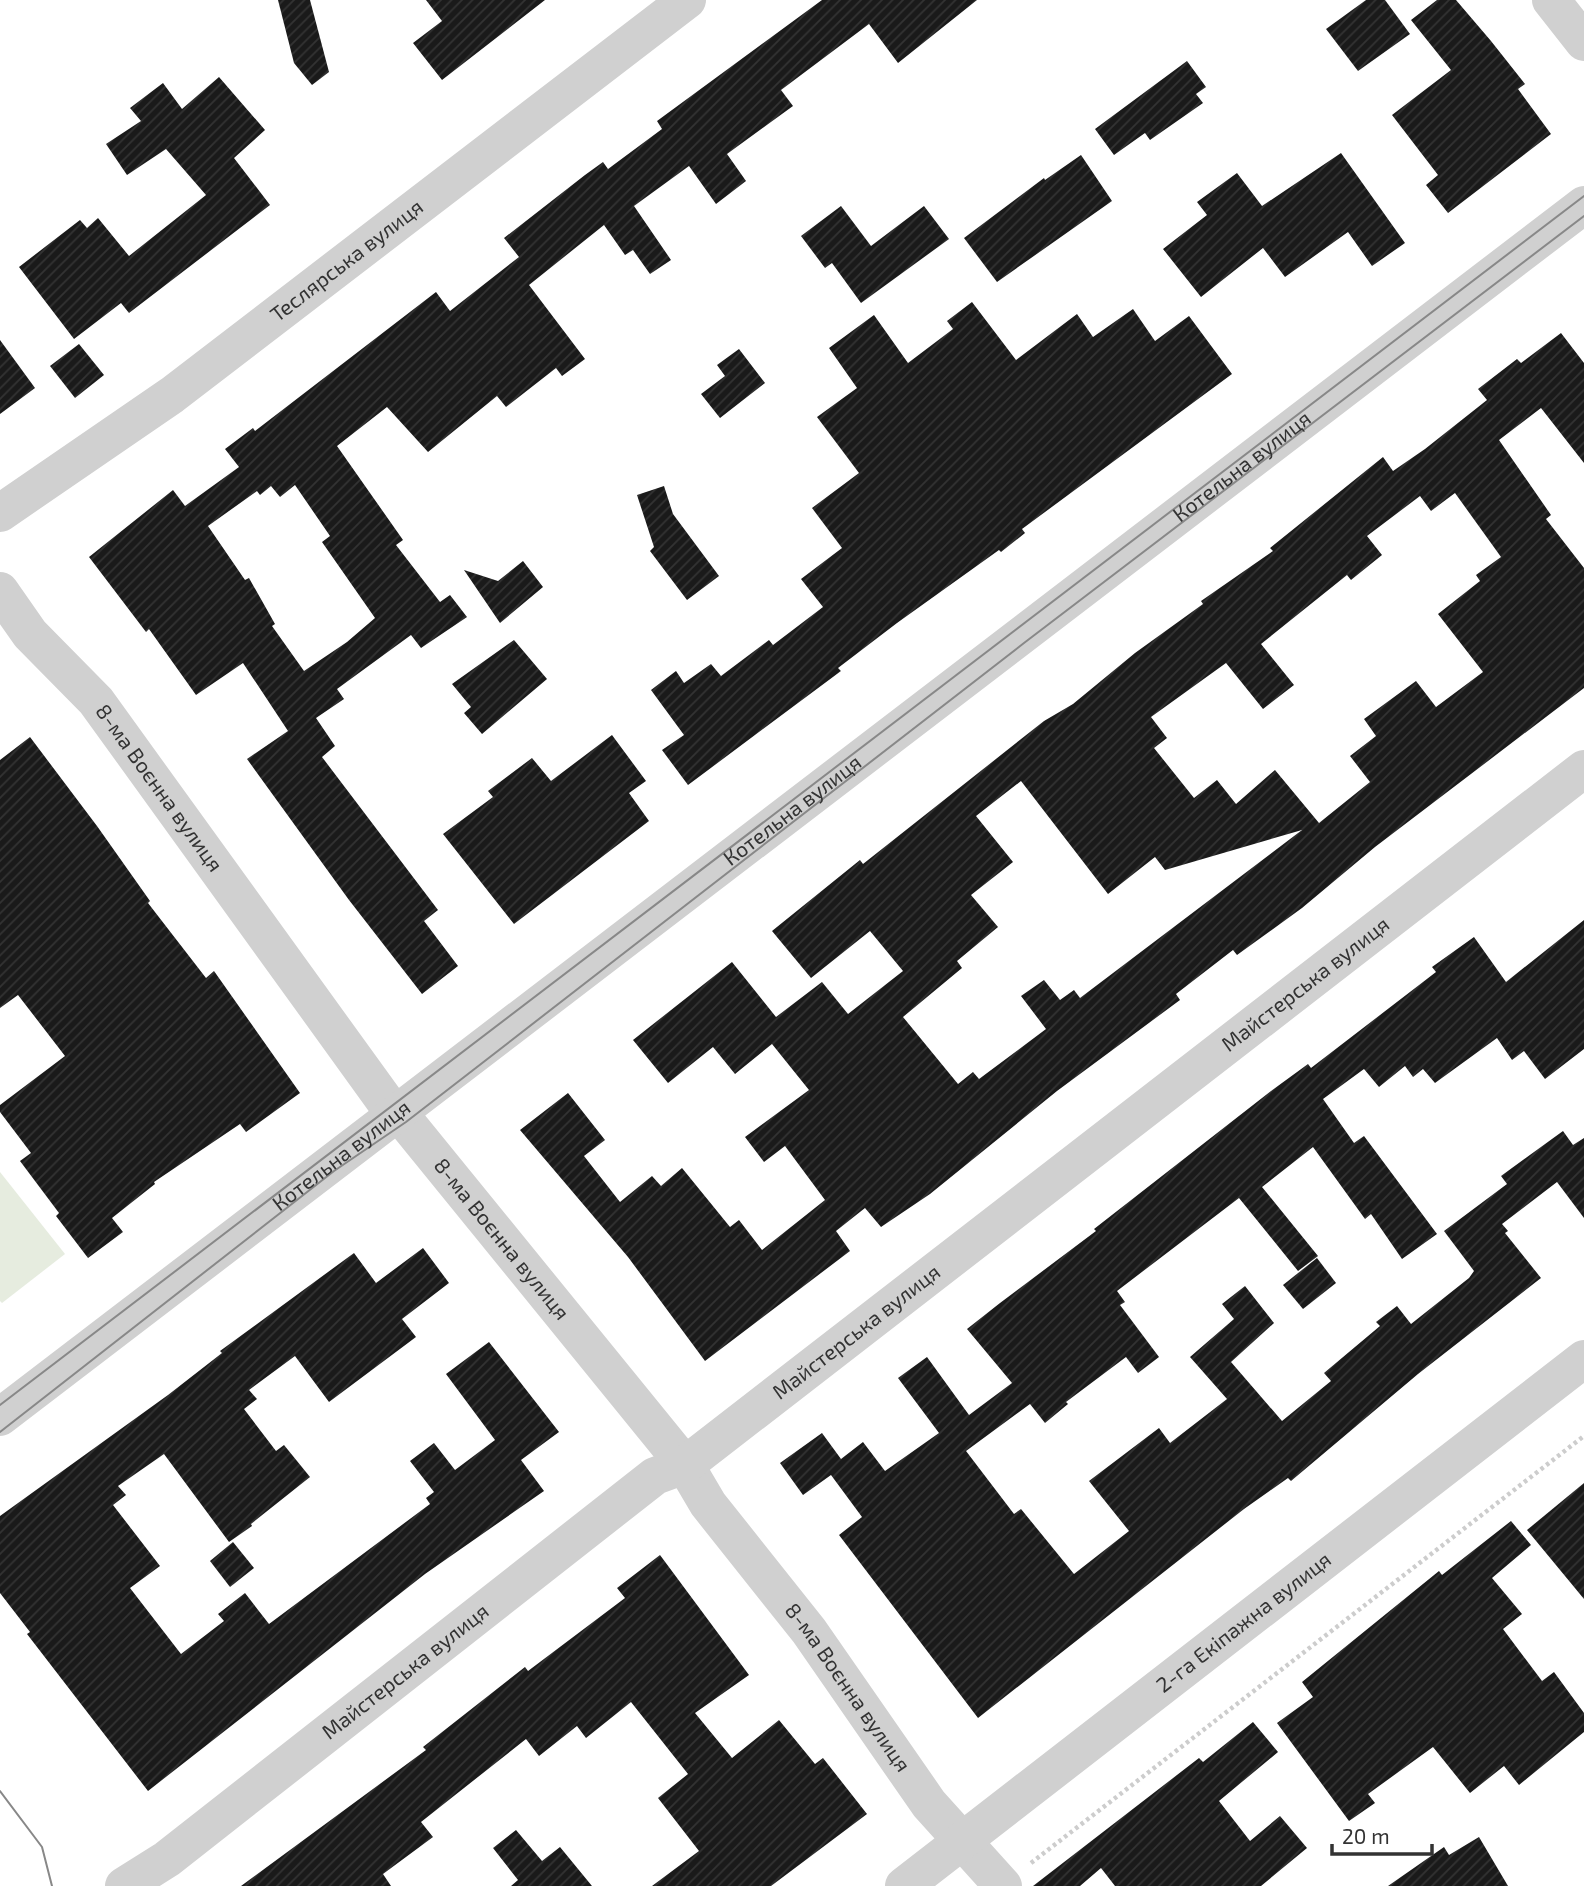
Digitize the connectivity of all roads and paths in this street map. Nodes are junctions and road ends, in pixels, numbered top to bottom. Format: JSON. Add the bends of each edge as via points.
{"nodes":[{"id":1,"x":687,"y":0,"type":"edge"},
{"id":2,"x":1551,"y":0,"type":"edge"},
{"id":3,"x":1584,"y":42,"type":"edge"},
{"id":4,"x":1584,"y":205,"type":"edge"},
{"id":5,"x":0,"y":513,"type":"edge"},
{"id":6,"x":0,"y":592,"type":"edge"},
{"id":7,"x":1584,"y":769,"type":"edge"},
{"id":8,"x":396,"y":1114,"type":"junction"},
{"id":9,"x":1584,"y":1359,"type":"edge"},
{"id":10,"x":0,"y":1417,"type":"edge"},
{"id":11,"x":1584,"y":1436,"type":"edge"},
{"id":12,"x":685,"y":1465,"type":"junction"},
{"id":13,"x":963,"y":1840,"type":"junction"},
{"id":14,"x":124,"y":1886,"type":"edge"},
{"id":15,"x":904,"y":1886,"type":"edge"},
{"id":16,"x":1003,"y":1886,"type":"edge"}],
"edges":[{"from":1,"to":5,"type":"street","name":"Теслярська вулиця","via":[[172,395]]},
{"from":2,"to":3,"type":"street"},
{"from":4,"to":8,"type":"street","name":"Котельна вулиця"},
{"from":6,"to":8,"type":"street","name":"8-ма Воєнна вулиця","via":[[30,634],[96,701]]},
{"from":7,"to":12,"type":"street","name":"Майстерська вулиця"},
{"from":8,"to":10,"type":"street","name":"Котельна вулиця"},
{"from":8,"to":12,"type":"street","name":"8-ма Воєнна вулиця"},
{"from":9,"to":13,"type":"street","name":"2-га Екіпажна вулиця"},
{"from":11,"to":16,"type":"path"},
{"from":12,"to":13,"type":"street","name":"8-ма Воєнна вулиця","via":[[708,1504],[809,1631],[929,1804]]},
{"from":12,"to":14,"type":"street","name":"Майстерська вулиця","via":[[655,1476],[167,1859]]},
{"from":13,"to":15,"type":"street","name":"2-га Екіпажна вулиця"},
{"from":13,"to":16,"type":"street","name":"8-ма Воєнна вулиця"}]}
